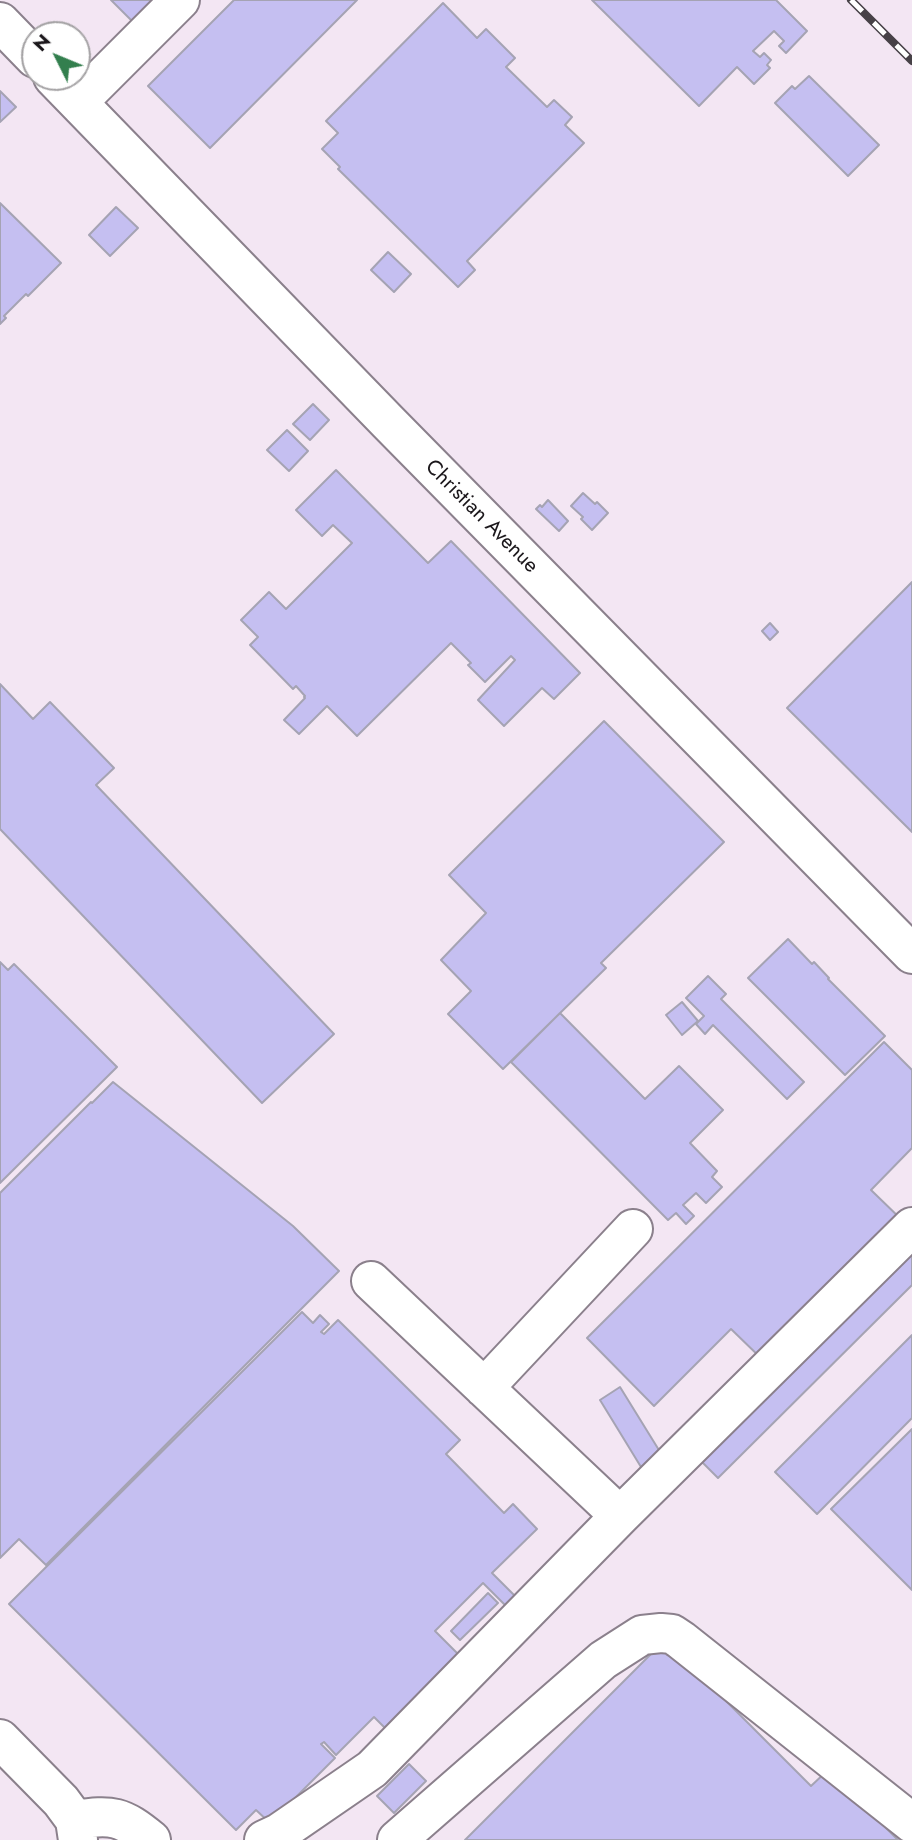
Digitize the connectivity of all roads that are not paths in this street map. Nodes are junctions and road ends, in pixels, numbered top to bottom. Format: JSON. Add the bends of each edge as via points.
{"nodes":[{"id":1,"x":180,"y":0,"type":"edge"},
{"id":2,"x":0,"y":22,"type":"edge"},
{"id":3,"x":21,"y":44,"type":"edge"},
{"id":4,"x":91,"y":69,"type":"edge"},
{"id":5,"x":67,"y":91,"type":"edge"},
{"id":6,"x":912,"y":954,"type":"edge"},
{"id":7,"x":912,"y":1227,"type":"edge"},
{"id":8,"x":633,"y":1229,"type":"dead end"},
{"id":9,"x":371,"y":1281,"type":"dead end"},
{"id":10,"x":484,"y":1388,"type":"junction"},
{"id":11,"x":620,"y":1516,"type":"junction"},
{"id":12,"x":0,"y":1739,"type":"edge"},
{"id":13,"x":912,"y":1823,"type":"edge"},
{"id":14,"x":76,"y":1830,"type":"edge"},
{"id":15,"x":151,"y":1840,"type":"edge"},
{"id":16,"x":264,"y":1840,"type":"edge"},
{"id":17,"x":397,"y":1840,"type":"edge"}],
"edges":[{"from":1,"to":4,"type":"street"},
{"from":2,"to":3,"type":"street"},
{"from":5,"to":6,"type":"street","name":"Christian Avenue"},
{"from":7,"to":11,"type":"street"},
{"from":8,"to":10,"type":"street"},
{"from":9,"to":10,"type":"street"},
{"from":10,"to":11,"type":"street"},
{"from":11,"to":16,"type":"street","via":[[372,1769]]},
{"from":12,"to":14,"type":"street","via":[[61,1801]]},
{"from":13,"to":17,"type":"street","via":[[681,1640],[661,1633],[642,1635],[603,1660]]},
{"from":14,"to":15,"type":"street","via":[[97,1816],[113,1817]]}]}
